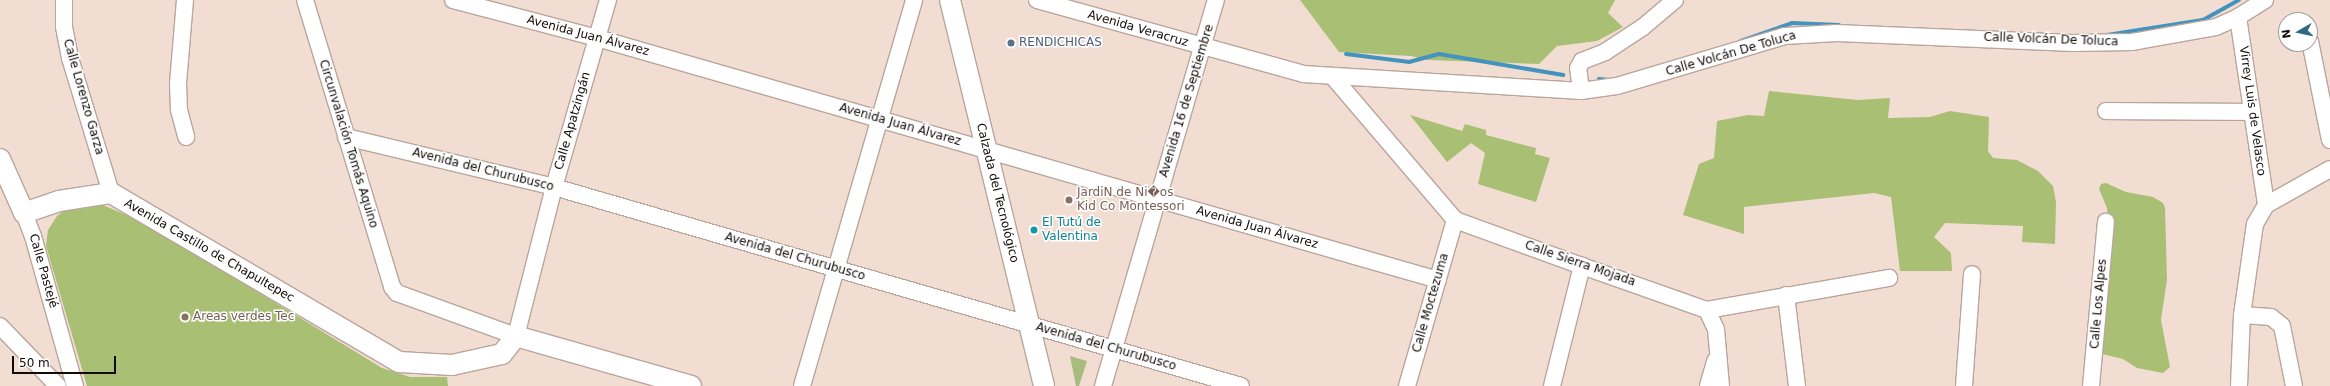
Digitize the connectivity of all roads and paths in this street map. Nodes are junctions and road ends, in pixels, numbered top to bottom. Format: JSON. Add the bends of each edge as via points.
{"nodes":[{"id":1,"x":64,"y":0,"type":"edge"},
{"id":2,"x":185,"y":0,"type":"edge"},
{"id":3,"x":305,"y":0,"type":"edge"},
{"id":4,"x":454,"y":0,"type":"edge"},
{"id":5,"x":608,"y":0,"type":"edge"},
{"id":6,"x":914,"y":0,"type":"edge"},
{"id":7,"x":950,"y":0,"type":"edge"},
{"id":8,"x":1037,"y":0,"type":"edge"},
{"id":9,"x":1216,"y":0,"type":"edge"},
{"id":10,"x":1675,"y":0,"type":"edge"},
{"id":11,"x":2265,"y":0,"type":"edge"},
{"id":12,"x":2238,"y":17,"type":"junction"},
{"id":13,"x":597,"y":38,"type":"junction"},
{"id":14,"x":1203,"y":48,"type":"junction"},
{"id":15,"x":2312,"y":52,"type":"edge"},
{"id":16,"x":1333,"y":77,"type":"junction"},
{"id":17,"x":1581,"y":91,"type":"junction"},
{"id":18,"x":2106,"y":111,"type":"dead end"},
{"id":19,"x":2251,"y":112,"type":"junction"},
{"id":20,"x":880,"y":119,"type":"junction"},
{"id":21,"x":186,"y":137,"type":"dead end"},
{"id":22,"x":346,"y":137,"type":"junction"},
{"id":23,"x":2330,"y":140,"type":"edge"},
{"id":24,"x":987,"y":151,"type":"junction"},
{"id":25,"x":0,"y":159,"type":"edge"},
{"id":26,"x":2330,"y":169,"type":"edge"},
{"id":27,"x":554,"y":187,"type":"junction"},
{"id":28,"x":111,"y":193,"type":"junction"},
{"id":29,"x":1157,"y":199,"type":"junction"},
{"id":30,"x":2266,"y":205,"type":"junction"},
{"id":31,"x":24,"y":213,"type":"junction"},
{"id":32,"x":1455,"y":220,"type":"junction"},
{"id":33,"x":2106,"y":222,"type":"dead end"},
{"id":34,"x":1582,"y":266,"type":"junction"},
{"id":35,"x":836,"y":269,"type":"junction"},
{"id":36,"x":1972,"y":274,"type":"dead end"},
{"id":37,"x":1889,"y":278,"type":"dead end"},
{"id":38,"x":1438,"y":280,"type":"junction"},
{"id":39,"x":1786,"y":295,"type":"junction"},
{"id":40,"x":1707,"y":310,"type":"junction"},
{"id":41,"x":2242,"y":315,"type":"junction"},
{"id":42,"x":1029,"y":324,"type":"junction"},
{"id":43,"x":0,"y":326,"type":"edge"},
{"id":44,"x":516,"y":336,"type":"junction"},
{"id":45,"x":1115,"y":350,"type":"junction"},
{"id":46,"x":1717,"y":354,"type":"junction"},
{"id":47,"x":58,"y":386,"type":"edge"},
{"id":48,"x":75,"y":386,"type":"edge"},
{"id":49,"x":691,"y":386,"type":"edge"},
{"id":50,"x":802,"y":386,"type":"edge"},
{"id":51,"x":1044,"y":386,"type":"edge"},
{"id":52,"x":1103,"y":386,"type":"edge"},
{"id":53,"x":1240,"y":386,"type":"edge"},
{"id":54,"x":1407,"y":386,"type":"edge"},
{"id":55,"x":1552,"y":386,"type":"edge"},
{"id":56,"x":1708,"y":386,"type":"edge"},
{"id":57,"x":1721,"y":386,"type":"edge"},
{"id":58,"x":1797,"y":386,"type":"edge"},
{"id":59,"x":1964,"y":386,"type":"edge"},
{"id":60,"x":2091,"y":386,"type":"edge"},
{"id":61,"x":2239,"y":386,"type":"edge"},
{"id":62,"x":2294,"y":386,"type":"edge"}],
"edges":[{"from":1,"to":28,"type":"street","name":"Calle Lorenzo Garza","via":[[64,28],[70,58]]},
{"from":2,"to":21,"type":"street","via":[[178,83],[179,110]]},
{"from":3,"to":22,"type":"street","name":"Circunvalación Tomás Aquino"},
{"from":4,"to":13,"type":"street","name":"Avenida Juan Álvarez"},
{"from":5,"to":13,"type":"street","name":"Calle Apatzingán"},
{"from":6,"to":20,"type":"street"},
{"from":7,"to":24,"type":"main road","name":"Calzada del Tecnológico"},
{"from":8,"to":14,"type":"street","name":"Avenida Veracruz"},
{"from":9,"to":14,"type":"street","name":"Avenida 16 de Septiembre"},
{"from":10,"to":17,"type":"street","via":[[1643,27],[1605,52],[1582,61],[1578,68]]},
{"from":11,"to":12,"type":"street","name":"Calle Volcán De Toluca"},
{"from":12,"to":17,"type":"street","name":"Calle Volcán De Toluca","via":[[2195,32],[2132,42],[2073,43],[1810,33],[1785,36],[1617,86]]},
{"from":12,"to":19,"type":"street","name":"Virrey Luis de Velasco"},
{"from":13,"to":20,"type":"street","name":"Avenida Juan Álvarez"},
{"from":13,"to":27,"type":"street","name":"Calle Apatzingán"},
{"from":14,"to":16,"type":"street","name":"Avenida Veracruz","via":[[1303,74]]},
{"from":14,"to":29,"type":"street","name":"Avenida 16 de Septiembre"},
{"from":15,"to":23,"type":"street"},
{"from":16,"to":17,"type":"street","name":"Calle Volcán De Toluca"},
{"from":16,"to":32,"type":"street","name":"Calle Sierra Mojada"},
{"from":18,"to":19,"type":"street"},
{"from":19,"to":30,"type":"street","name":"Virrey Luis de Velasco"},
{"from":20,"to":24,"type":"street","name":"Avenida Juan Álvarez"},
{"from":20,"to":35,"type":"street"},
{"from":22,"to":27,"type":"street","name":"Avenida del Churubusco"},
{"from":22,"to":44,"type":"street","name":"Circunvalación Tomás Aquino","via":[[392,287],[397,293]]},
{"from":24,"to":29,"type":"street","name":"Avenida Juan Álvarez"},
{"from":24,"to":42,"type":"main road","name":"Calzada del Tecnológico"},
{"from":25,"to":31,"type":"main road","name":"Calle Pastejé"},
{"from":26,"to":30,"type":"street"},
{"from":27,"to":35,"type":"street","name":"Avenida del Churubusco"},
{"from":27,"to":44,"type":"street","name":"Calle Apatzingán"},
{"from":28,"to":31,"type":"main road","name":"Avenida Castillo de Chapultepec","via":[[59,201]]},
{"from":28,"to":44,"type":"main road","name":"Avenida Castillo de Chapultepec","via":[[399,362],[452,365],[502,354]]},
{"from":29,"to":38,"type":"street","name":"Avenida Juan Álvarez"},
{"from":29,"to":45,"type":"street","name":"Avenida 16 de Septiembre"},
{"from":30,"to":41,"type":"street","via":[[2252,234]]},
{"from":31,"to":48,"type":"street","name":"Calle Pastejé","via":[[33,236]]},
{"from":32,"to":34,"type":"street","name":"Calle Sierra Mojada"},
{"from":32,"to":38,"type":"street","name":"Calle Moctezuma"},
{"from":33,"to":60,"type":"street","name":"Calle Los Alpes"},
{"from":34,"to":40,"type":"street","name":"Calle Sierra Mojada"},
{"from":34,"to":55,"type":"street"},
{"from":35,"to":42,"type":"street","name":"Avenida del Churubusco"},
{"from":35,"to":50,"type":"street"},
{"from":36,"to":59,"type":"street"},
{"from":37,"to":39,"type":"street"},
{"from":38,"to":54,"type":"street","name":"Calle Moctezuma"},
{"from":39,"to":40,"type":"street"},
{"from":39,"to":58,"type":"street"},
{"from":40,"to":46,"type":"street","via":[[1716,329]]},
{"from":41,"to":61,"type":"street"},
{"from":41,"to":62,"type":"street","via":[[2271,317],[2282,326]]},
{"from":42,"to":45,"type":"street","name":"Avenida del Churubusco"},
{"from":42,"to":51,"type":"main road","name":"Calzada del Tecnológico"},
{"from":43,"to":47,"type":"street"},
{"from":44,"to":49,"type":"main road"},
{"from":45,"to":52,"type":"street","name":"Avenida 16 de Septiembre"},
{"from":45,"to":53,"type":"street","name":"Avenida del Churubusco"},
{"from":46,"to":56,"type":"street"},
{"from":46,"to":57,"type":"street"}]}
